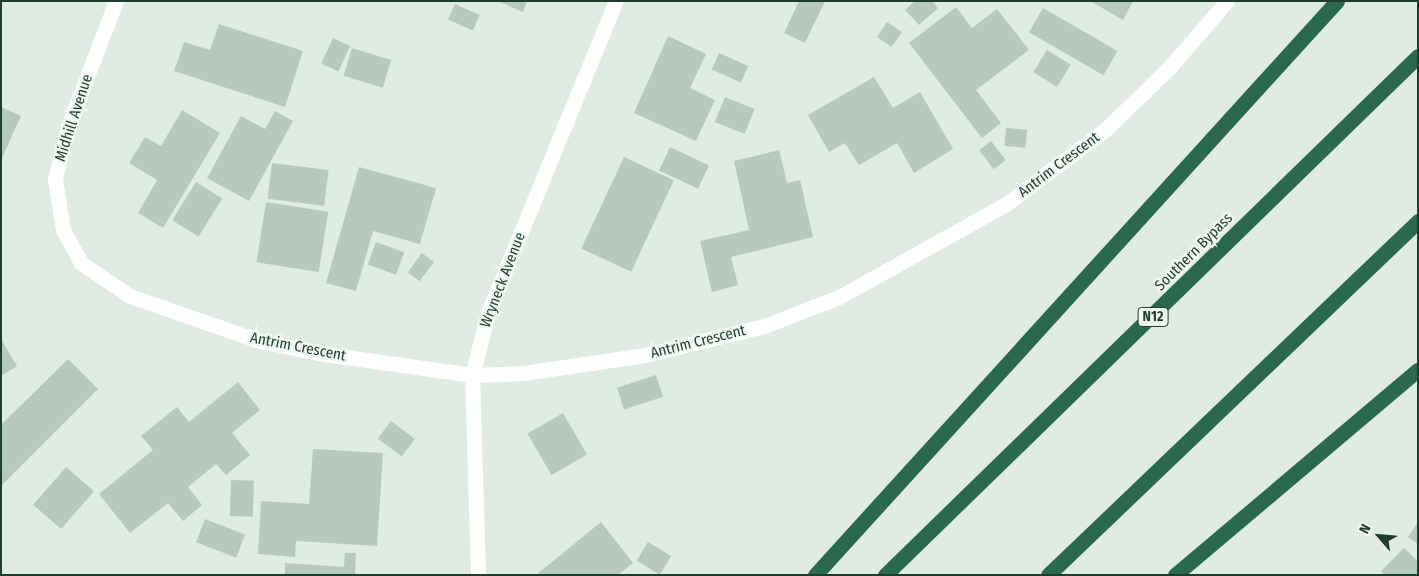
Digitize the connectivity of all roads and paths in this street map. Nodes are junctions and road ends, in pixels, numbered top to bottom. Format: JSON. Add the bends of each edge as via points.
{"nodes":[{"id":1,"x":116,"y":1,"type":"edge"},
{"id":2,"x":616,"y":1,"type":"edge"},
{"id":3,"x":1227,"y":1,"type":"edge"},
{"id":4,"x":1337,"y":1,"type":"edge"},
{"id":5,"x":1418,"y":56,"type":"edge"},
{"id":6,"x":1418,"y":221,"type":"edge"},
{"id":7,"x":81,"y":263,"type":"joint"},
{"id":8,"x":1418,"y":370,"type":"edge"},
{"id":9,"x":472,"y":374,"type":"junction"},
{"id":10,"x":478,"y":575,"type":"edge"},
{"id":11,"x":816,"y":575,"type":"edge"},
{"id":12,"x":885,"y":575,"type":"edge"},
{"id":13,"x":1048,"y":575,"type":"edge"},
{"id":14,"x":1175,"y":575,"type":"edge"}],
"edges":[{"from":1,"to":7,"type":"street","name":"Midhill Avenue","via":[[68,126],[55,179],[63,230]]},
{"from":2,"to":9,"type":"street","name":"Wryneck Avenue","via":[[488,310]]},
{"from":3,"to":9,"type":"street","name":"Antrim Crescent","via":[[1168,69],[1106,129],[1006,204],[839,297],[764,326],[645,355],[524,373]]},
{"from":4,"to":11,"type":"highway"},
{"from":5,"to":12,"type":"highway","name":"Southern Bypass","number":"N12"},
{"from":6,"to":13,"type":"highway"},
{"from":7,"to":9,"type":"street","name":"Antrim Crescent","via":[[130,296],[256,340],[318,353]]},
{"from":8,"to":14,"type":"highway"},
{"from":9,"to":10,"type":"street","name":"Wryneck Avenue"}]}
